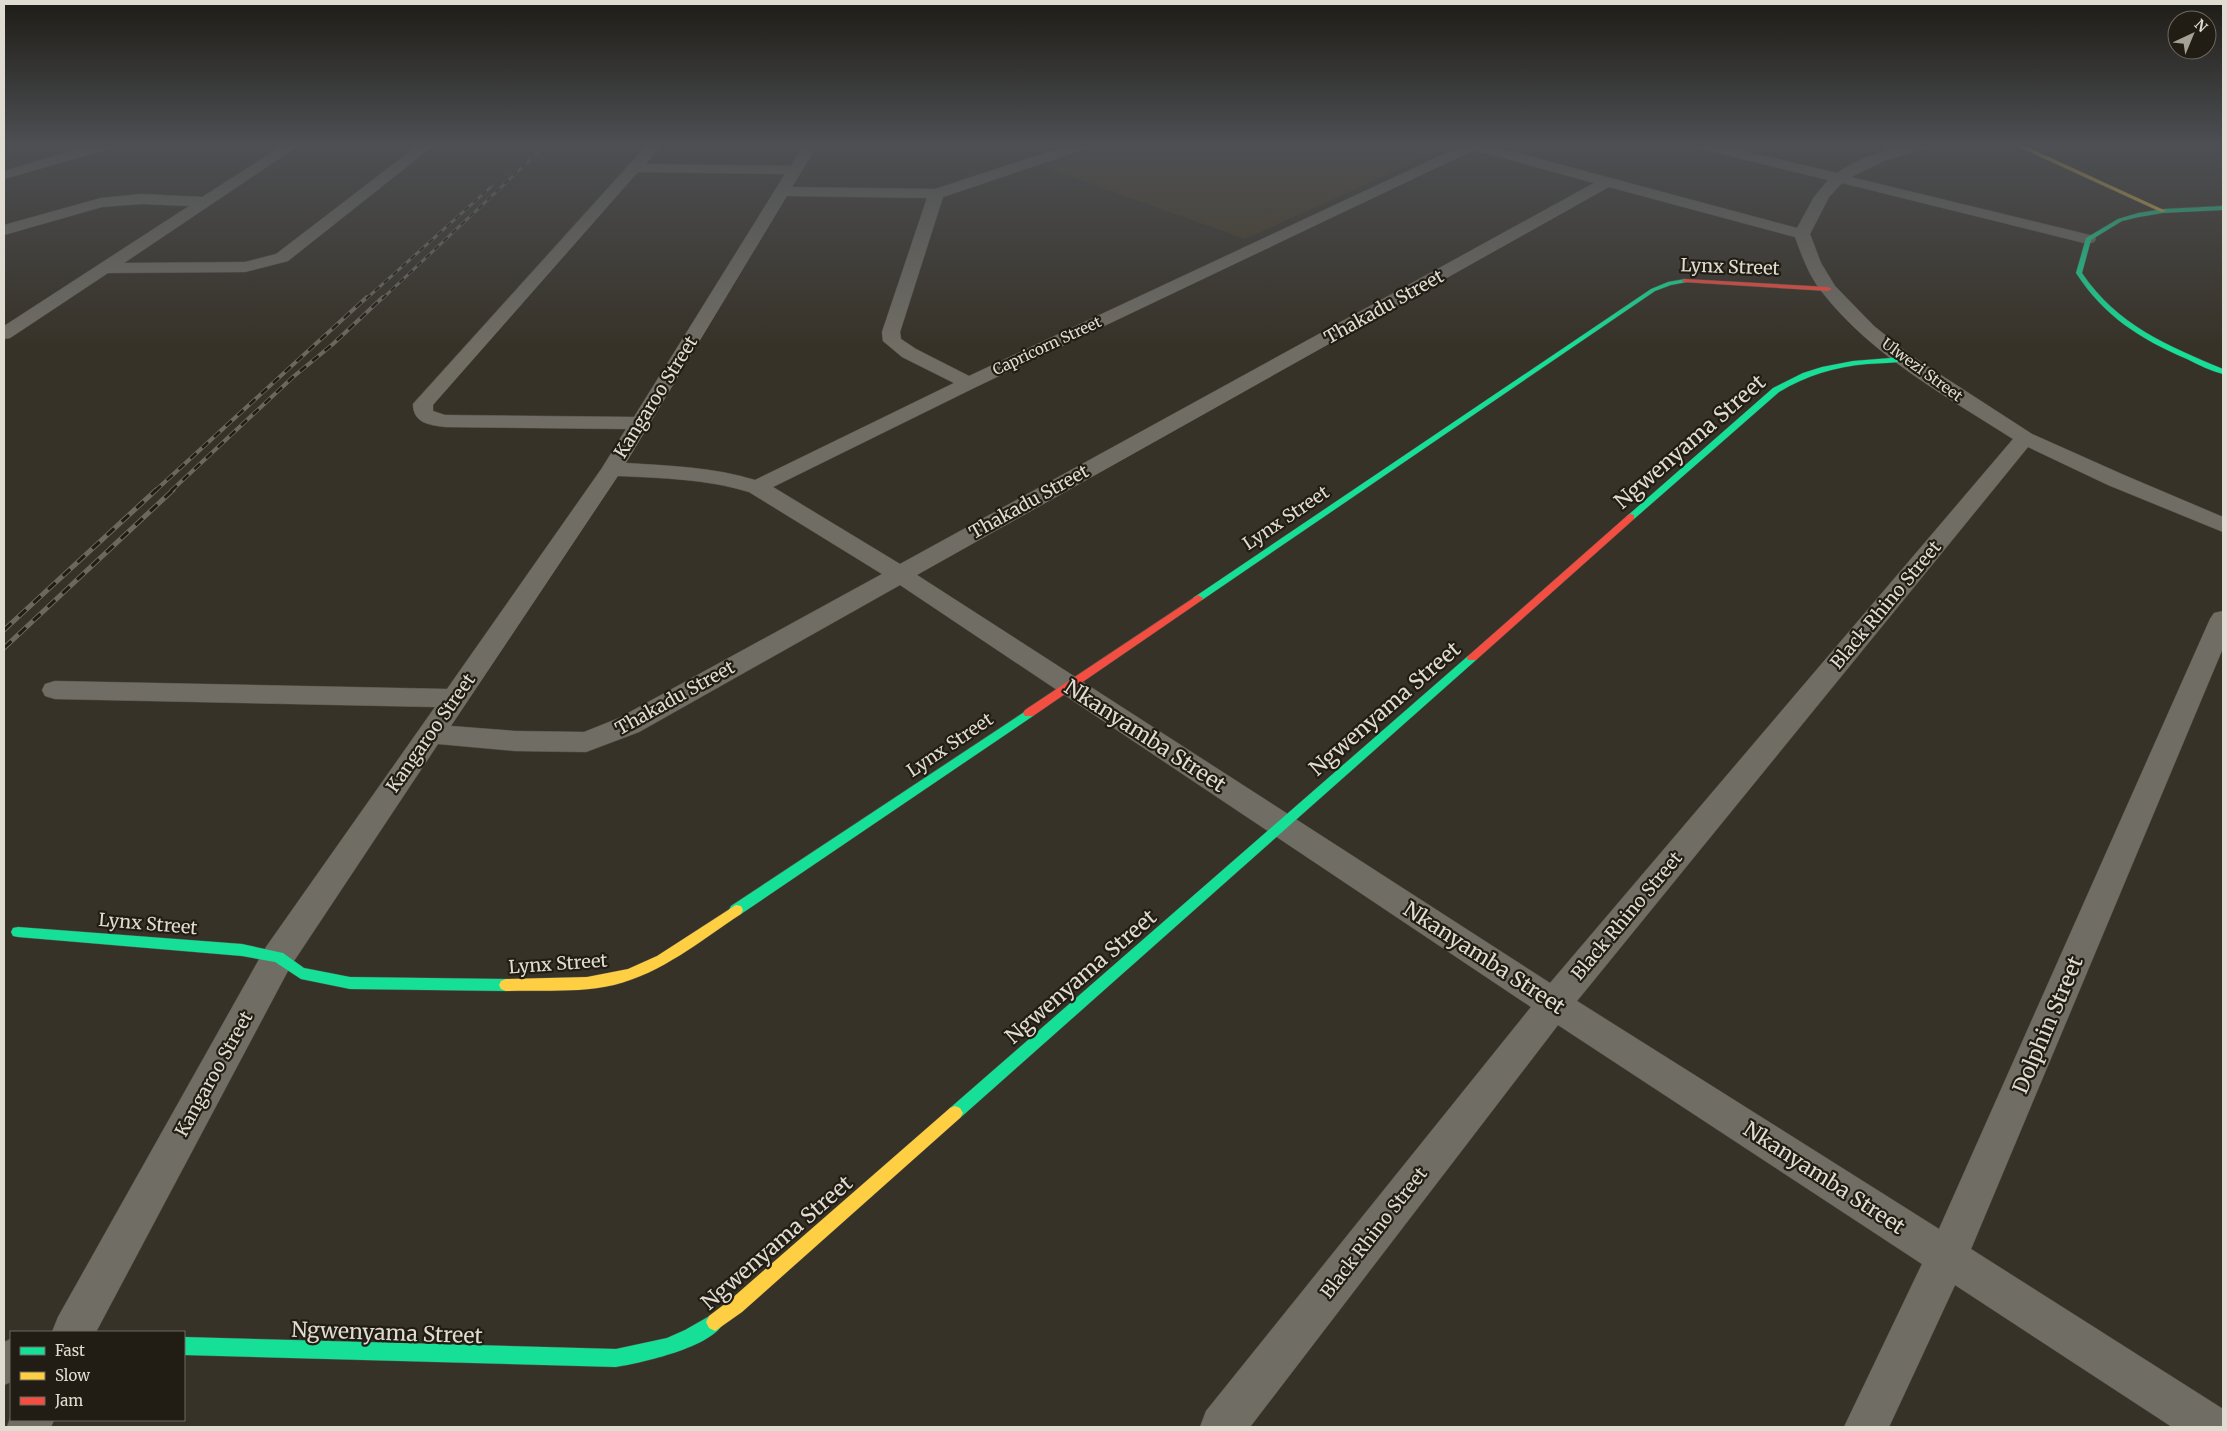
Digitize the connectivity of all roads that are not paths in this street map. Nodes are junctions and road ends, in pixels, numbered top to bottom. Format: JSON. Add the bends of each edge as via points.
{"nodes":[{"id":1,"x":66,"y":213,"type":"edge"},
{"id":2,"x":189,"y":213,"type":"edge"},
{"id":3,"x":340,"y":213,"type":"edge"},
{"id":4,"x":593,"y":213,"type":"edge"},
{"id":5,"x":770,"y":213,"type":"edge"},
{"id":6,"x":929,"y":213,"type":"edge"},
{"id":7,"x":1331,"y":213,"type":"edge"},
{"id":8,"x":1551,"y":213,"type":"edge"},
{"id":9,"x":1724,"y":213,"type":"edge"},
{"id":10,"x":1814,"y":213,"type":"edge"},
{"id":11,"x":1980,"y":213,"type":"edge"},
{"id":12,"x":2151,"y":213,"type":"edge"},
{"id":13,"x":4,"y":230,"type":"edge"},
{"id":14,"x":1802,"y":234,"type":"junction"},
{"id":15,"x":2088,"y":239,"type":"junction"},
{"id":16,"x":106,"y":268,"type":"junction"},
{"id":17,"x":1828,"y":289,"type":"junction"},
{"id":18,"x":4,"y":334,"type":"edge"},
{"id":19,"x":1903,"y":359,"type":"junction"},
{"id":20,"x":2223,"y":372,"type":"edge"},
{"id":21,"x":969,"y":383,"type":"junction"},
{"id":22,"x":639,"y":423,"type":"junction"},
{"id":23,"x":2025,"y":438,"type":"junction"},
{"id":24,"x":612,"y":469,"type":"junction"},
{"id":25,"x":757,"y":487,"type":"junction"},
{"id":26,"x":2223,"y":525,"type":"edge"},
{"id":27,"x":899,"y":574,"type":"junction"},
{"id":28,"x":2223,"y":619,"type":"edge"},
{"id":29,"x":1069,"y":686,"type":"junction"},
{"id":30,"x":55,"y":690,"type":"dead end"},
{"id":31,"x":454,"y":698,"type":"junction"},
{"id":32,"x":429,"y":734,"type":"junction"},
{"id":33,"x":1281,"y":826,"type":"junction"},
{"id":34,"x":18,"y":932,"type":"dead end"},
{"id":35,"x":278,"y":957,"type":"junction"},
{"id":36,"x":1554,"y":1004,"type":"junction"},
{"id":37,"x":1947,"y":1257,"type":"junction"},
{"id":38,"x":74,"y":1331,"type":"edge"},
{"id":39,"x":185,"y":1346,"type":"edge"},
{"id":40,"x":1222,"y":1427,"type":"edge"},
{"id":41,"x":1866,"y":1427,"type":"edge"},
{"id":42,"x":2211,"y":1427,"type":"edge"}],
"edges":[{"from":1,"to":13,"type":"street"},
{"from":2,"to":16,"type":"street"},
{"from":3,"to":16,"type":"street","via":[[282,258],[271,262],[245,267]]},
{"from":4,"to":22,"type":"street","via":[[430,394],[422,404],[423,413],[445,421]]},
{"from":5,"to":22,"type":"street","name":"Kangaroo Street"},
{"from":6,"to":21,"type":"street","via":[[891,332],[892,341]]},
{"from":7,"to":21,"type":"street","name":"Capricorn Street"},
{"from":8,"to":27,"type":"street","name":"Thakadu Street"},
{"from":9,"to":14,"type":"street"},
{"from":10,"to":14,"type":"street"},
{"from":11,"to":15,"type":"street"},
{"from":12,"to":15,"type":"street","via":[[2120,220]]},
{"from":14,"to":17,"type":"street","name":"Ulwezi Street"},
{"from":15,"to":20,"type":"street","via":[[2079,272],[2089,290],[2109,309],[2149,337]]},
{"from":16,"to":18,"type":"street"},
{"from":17,"to":19,"type":"street","name":"Ulwezi Street","via":[[1868,330]]},
{"from":17,"to":29,"type":"street","name":"Lynx Street","via":[[1694,281],[1670,283],[1653,290]]},
{"from":19,"to":23,"type":"street","name":"Ulwezi Street"},
{"from":19,"to":33,"type":"street","name":"Ngwenyama Street","via":[[1824,366],[1806,372],[1776,390]]},
{"from":21,"to":25,"type":"street","name":"Capricorn Street"},
{"from":22,"to":24,"type":"street","name":"Kangaroo Street"},
{"from":23,"to":26,"type":"street","name":"Ulwezi Street"},
{"from":23,"to":36,"type":"street","name":"Black Rhino Street"},
{"from":24,"to":25,"type":"street","via":[[683,473]]},
{"from":24,"to":31,"type":"street","name":"Kangaroo Street"},
{"from":25,"to":27,"type":"street","name":"Nkanyamba Street"},
{"from":27,"to":29,"type":"street","name":"Nkanyamba Street"},
{"from":27,"to":32,"type":"street","name":"Thakadu Street","via":[[629,725],[586,742]]},
{"from":28,"to":37,"type":"street","name":"Dolphin Street"},
{"from":29,"to":33,"type":"street","name":"Nkanyamba Street"},
{"from":29,"to":35,"type":"street","name":"Lynx Street","via":[[679,948],[647,967],[615,979],[486,986],[350,983],[301,973]]},
{"from":30,"to":31,"type":"street"},
{"from":31,"to":32,"type":"street","name":"Kangaroo Street"},
{"from":32,"to":35,"type":"street","name":"Kangaroo Street"},
{"from":33,"to":36,"type":"street","name":"Nkanyamba Street"},
{"from":33,"to":39,"type":"street","name":"Ngwenyama Street","via":[[736,1306],[704,1330],[657,1352],[616,1358]]},
{"from":34,"to":35,"type":"street","name":"Lynx Street","via":[[184,944]]},
{"from":35,"to":38,"type":"street","name":"Kangaroo Street"},
{"from":36,"to":37,"type":"street","name":"Nkanyamba Street"},
{"from":36,"to":40,"type":"street","name":"Black Rhino Street"},
{"from":37,"to":41,"type":"street","name":"Dolphin Street"},
{"from":37,"to":42,"type":"street","name":"Nkanyamba Street"}]}
